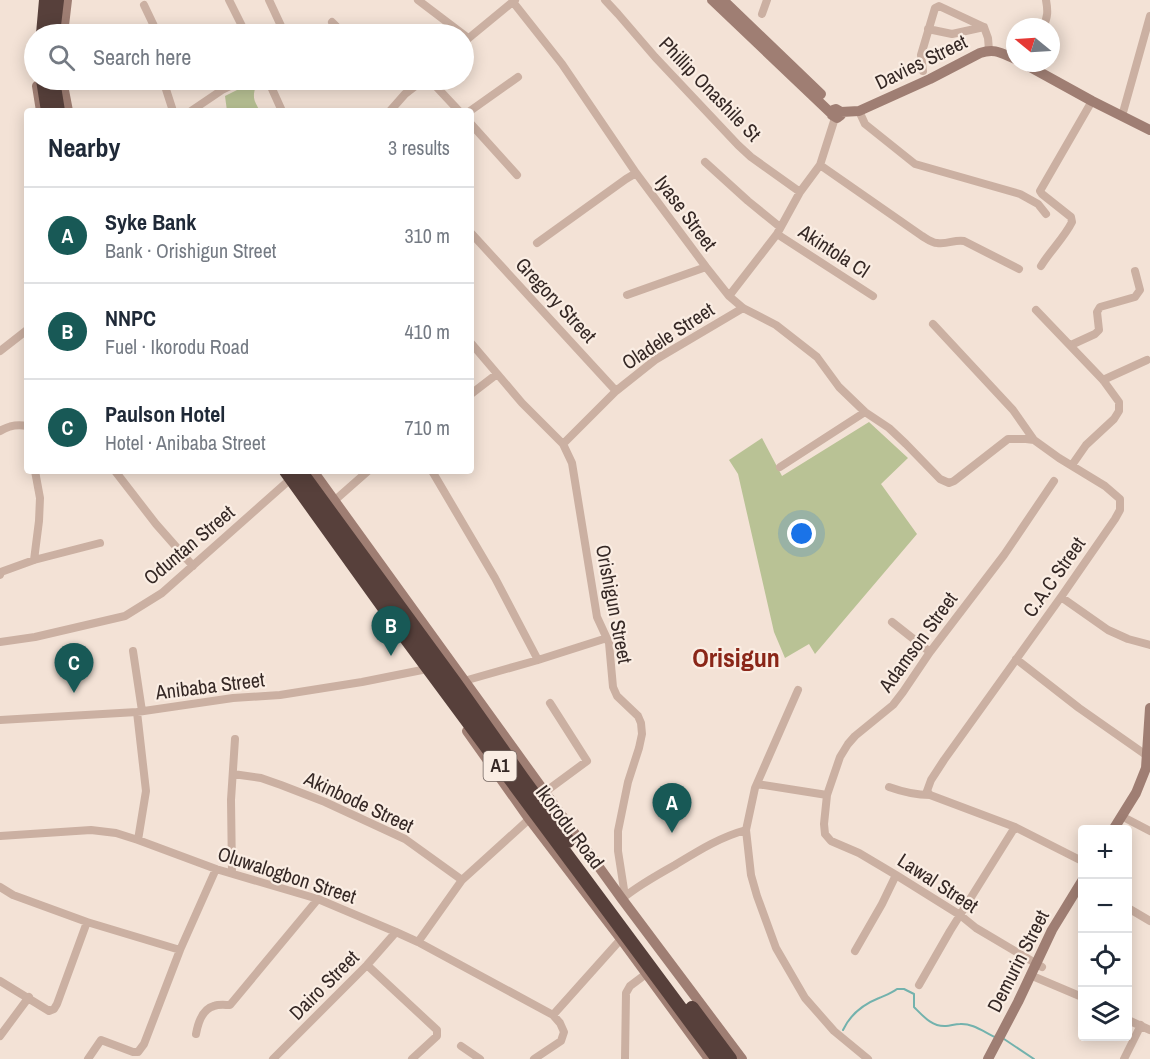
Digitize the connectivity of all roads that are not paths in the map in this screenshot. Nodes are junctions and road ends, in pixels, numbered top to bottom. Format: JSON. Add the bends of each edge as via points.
{"nodes":[{"id":1,"x":40,"y":0,"type":"edge"},
{"id":2,"x":46,"y":0,"type":"edge"},
{"id":3,"x":57,"y":0,"type":"edge"},
{"id":4,"x":67,"y":0,"type":"edge"},
{"id":5,"x":229,"y":0,"type":"edge"},
{"id":6,"x":269,"y":0,"type":"edge"},
{"id":7,"x":418,"y":0,"type":"edge"},
{"id":8,"x":605,"y":0,"type":"edge"},
{"id":9,"x":712,"y":0,"type":"edge"},
{"id":10,"x":767,"y":0,"type":"edge"},
{"id":11,"x":1046,"y":0,"type":"edge"},
{"id":12,"x":514,"y":1,"type":"edge"},
{"id":13,"x":726,"y":1,"type":"edge"},
{"id":14,"x":144,"y":5,"type":"dead end"},
{"id":15,"x":762,"y":14,"type":"dead end"},
{"id":16,"x":1150,"y":16,"type":"edge"},
{"id":17,"x":1047,"y":18,"type":"edge"},
{"id":18,"x":38,"y":24,"type":"edge"},
{"id":19,"x":44,"y":24,"type":"edge"},
{"id":20,"x":54,"y":24,"type":"edge"},
{"id":21,"x":64,"y":24,"type":"edge"},
{"id":22,"x":153,"y":24,"type":"edge"},
{"id":23,"x":241,"y":24,"type":"edge"},
{"id":24,"x":280,"y":24,"type":"edge"},
{"id":25,"x":447,"y":24,"type":"edge"},
{"id":26,"x":984,"y":27,"type":"junction"},
{"id":27,"x":928,"y":29,"type":"junction"},
{"id":28,"x":474,"y":34,"type":"edge"},
{"id":29,"x":989,"y":50,"type":"junction"},
{"id":30,"x":1006,"y":55,"type":"edge"},
{"id":31,"x":923,"y":70,"type":"dead end"},
{"id":32,"x":1039,"y":72,"type":"edge"},
{"id":33,"x":518,"y":77,"type":"dead end"},
{"id":34,"x":38,"y":90,"type":"edge"},
{"id":35,"x":45,"y":90,"type":"edge"},
{"id":36,"x":54,"y":90,"type":"edge"},
{"id":37,"x":64,"y":90,"type":"edge"},
{"id":38,"x":167,"y":90,"type":"edge"},
{"id":39,"x":222,"y":90,"type":"edge"},
{"id":40,"x":273,"y":90,"type":"edge"},
{"id":41,"x":410,"y":90,"type":"edge"},
{"id":42,"x":439,"y":90,"type":"edge"},
{"id":43,"x":1092,"y":101,"type":"junction"},
{"id":44,"x":41,"y":108,"type":"edge"},
{"id":45,"x":48,"y":108,"type":"edge"},
{"id":46,"x":57,"y":108,"type":"edge"},
{"id":47,"x":67,"y":108,"type":"edge"},
{"id":48,"x":173,"y":108,"type":"edge"},
{"id":49,"x":195,"y":108,"type":"edge"},
{"id":50,"x":281,"y":108,"type":"edge"},
{"id":51,"x":393,"y":108,"type":"edge"},
{"id":52,"x":456,"y":108,"type":"edge"},
{"id":53,"x":474,"y":108,"type":"edge"},
{"id":54,"x":859,"y":111,"type":"junction"},
{"id":55,"x":836,"y":113,"type":"junction"},
{"id":56,"x":1122,"y":116,"type":"junction"},
{"id":57,"x":474,"y":127,"type":"edge"},
{"id":58,"x":1150,"y":130,"type":"edge"},
{"id":59,"x":705,"y":162,"type":"dead end"},
{"id":60,"x":820,"y":165,"type":"junction"},
{"id":61,"x":636,"y":173,"type":"junction"},
{"id":62,"x":517,"y":175,"type":"dead end"},
{"id":63,"x":800,"y":192,"type":"junction"},
{"id":64,"x":1046,"y":214,"type":"dead end"},
{"id":65,"x":778,"y":231,"type":"junction"},
{"id":66,"x":474,"y":236,"type":"edge"},
{"id":67,"x":537,"y":243,"type":"dead end"},
{"id":68,"x":1041,"y":266,"type":"dead end"},
{"id":69,"x":706,"y":267,"type":"junction"},
{"id":70,"x":1019,"y":269,"type":"dead end"},
{"id":71,"x":1135,"y":271,"type":"dead end"},
{"id":72,"x":627,"y":295,"type":"dead end"},
{"id":73,"x":729,"y":296,"type":"junction"},
{"id":74,"x":873,"y":296,"type":"dead end"},
{"id":75,"x":743,"y":308,"type":"junction"},
{"id":76,"x":1036,"y":310,"type":"dead end"},
{"id":77,"x":933,"y":324,"type":"dead end"},
{"id":78,"x":24,"y":332,"type":"edge"},
{"id":79,"x":1071,"y":345,"type":"junction"},
{"id":80,"x":474,"y":347,"type":"edge"},
{"id":81,"x":0,"y":351,"type":"edge"},
{"id":82,"x":1147,"y":360,"type":"dead end"},
{"id":83,"x":497,"y":374,"type":"junction"},
{"id":84,"x":1103,"y":380,"type":"junction"},
{"id":85,"x":616,"y":391,"type":"junction"},
{"id":86,"x":474,"y":392,"type":"edge"},
{"id":87,"x":865,"y":412,"type":"junction"},
{"id":88,"x":24,"y":425,"type":"edge"},
{"id":89,"x":0,"y":431,"type":"edge"},
{"id":90,"x":1034,"y":440,"type":"junction"},
{"id":91,"x":563,"y":444,"type":"junction"},
{"id":92,"x":1072,"y":465,"type":"junction"},
{"id":93,"x":780,"y":467,"type":"dead end"},
{"id":94,"x":35,"y":474,"type":"edge"},
{"id":95,"x":117,"y":474,"type":"edge"},
{"id":96,"x":283,"y":474,"type":"edge"},
{"id":97,"x":302,"y":474,"type":"edge"},
{"id":98,"x":315,"y":474,"type":"edge"},
{"id":99,"x":365,"y":474,"type":"edge"},
{"id":100,"x":434,"y":474,"type":"edge"},
{"id":101,"x":1054,"y":481,"type":"dead end"},
{"id":102,"x":334,"y":501,"type":"junction"},
{"id":103,"x":100,"y":543,"type":"dead end"},
{"id":104,"x":34,"y":560,"type":"junction"},
{"id":105,"x":193,"y":566,"type":"junction"},
{"id":106,"x":0,"y":573,"type":"edge"},
{"id":107,"x":1061,"y":597,"type":"junction"},
{"id":108,"x":892,"y":622,"type":"dead end"},
{"id":109,"x":607,"y":638,"type":"junction"},
{"id":110,"x":0,"y":642,"type":"edge"},
{"id":111,"x":1150,"y":645,"type":"edge"},
{"id":112,"x":133,"y":651,"type":"dead end"},
{"id":113,"x":930,"y":652,"type":"junction"},
{"id":114,"x":538,"y":660,"type":"junction"},
{"id":115,"x":1016,"y":660,"type":"junction"},
{"id":116,"x":422,"y":670,"type":"junction"},
{"id":117,"x":464,"y":681,"type":"junction"},
{"id":118,"x":798,"y":690,"type":"dead end"},
{"id":119,"x":550,"y":703,"type":"dead end"},
{"id":120,"x":1150,"y":708,"type":"edge"},
{"id":121,"x":139,"y":712,"type":"junction"},
{"id":122,"x":0,"y":720,"type":"edge"},
{"id":123,"x":235,"y":739,"type":"dead end"},
{"id":124,"x":1146,"y":755,"type":"junction"},
{"id":125,"x":233,"y":774,"type":"junction"},
{"id":126,"x":1150,"y":776,"type":"edge"},
{"id":127,"x":757,"y":784,"type":"junction"},
{"id":128,"x":889,"y":787,"type":"dead end"},
{"id":129,"x":545,"y":792,"type":"junction"},
{"id":130,"x":827,"y":795,"type":"junction"},
{"id":131,"x":930,"y":795,"type":"junction"},
{"id":132,"x":1127,"y":819,"type":"junction"},
{"id":133,"x":530,"y":820,"type":"junction"},
{"id":134,"x":824,"y":824,"type":"joint"},
{"id":135,"x":1116,"y":825,"type":"edge"},
{"id":136,"x":1124,"y":825,"type":"edge"},
{"id":137,"x":1015,"y":827,"type":"junction"},
{"id":138,"x":746,"y":830,"type":"junction"},
{"id":139,"x":1150,"y":831,"type":"edge"},
{"id":140,"x":0,"y":836,"type":"edge"},
{"id":141,"x":138,"y":840,"type":"junction"},
{"id":142,"x":1078,"y":858,"type":"edge"},
{"id":143,"x":216,"y":869,"type":"junction"},
{"id":144,"x":232,"y":873,"type":"junction"},
{"id":145,"x":896,"y":875,"type":"junction"},
{"id":146,"x":462,"y":880,"type":"junction"},
{"id":147,"x":0,"y":887,"type":"edge"},
{"id":148,"x":1078,"y":889,"type":"edge"},
{"id":149,"x":623,"y":897,"type":"junction"},
{"id":150,"x":318,"y":898,"type":"junction"},
{"id":151,"x":1078,"y":902,"type":"edge"},
{"id":152,"x":1132,"y":910,"type":"edge"},
{"id":153,"x":960,"y":915,"type":"junction"},
{"id":154,"x":1150,"y":921,"type":"edge"},
{"id":155,"x":87,"y":922,"type":"junction"},
{"id":156,"x":396,"y":932,"type":"junction"},
{"id":157,"x":621,"y":939,"type":"junction"},
{"id":158,"x":418,"y":942,"type":"junction"},
{"id":159,"x":180,"y":950,"type":"junction"},
{"id":160,"x":855,"y":951,"type":"dead end"},
{"id":161,"x":367,"y":965,"type":"junction"},
{"id":162,"x":1039,"y":965,"type":"junction"},
{"id":163,"x":646,"y":974,"type":"junction"},
{"id":164,"x":1033,"y":977,"type":"junction"},
{"id":165,"x":0,"y":981,"type":"edge"},
{"id":166,"x":919,"y":985,"type":"dead end"},
{"id":167,"x":1078,"y":996,"type":"edge"},
{"id":168,"x":29,"y":997,"type":"junction"},
{"id":169,"x":553,"y":1015,"type":"junction"},
{"id":170,"x":1132,"y":1022,"type":"edge"},
{"id":171,"x":1141,"y":1025,"type":"junction"},
{"id":172,"x":1150,"y":1030,"type":"edge"},
{"id":173,"x":196,"y":1034,"type":"dead end"},
{"id":174,"x":0,"y":1036,"type":"edge"},
{"id":175,"x":1002,"y":1042,"type":"junction"},
{"id":176,"x":461,"y":1046,"type":"dead end"},
{"id":177,"x":88,"y":1059,"type":"edge"},
{"id":178,"x":273,"y":1059,"type":"edge"},
{"id":179,"x":412,"y":1059,"type":"edge"},
{"id":180,"x":480,"y":1059,"type":"edge"},
{"id":181,"x":534,"y":1059,"type":"edge"},
{"id":182,"x":626,"y":1059,"type":"edge"},
{"id":183,"x":709,"y":1059,"type":"edge"},
{"id":184,"x":717,"y":1059,"type":"edge"},
{"id":185,"x":730,"y":1059,"type":"edge"},
{"id":186,"x":742,"y":1059,"type":"edge"},
{"id":187,"x":868,"y":1059,"type":"edge"},
{"id":188,"x":988,"y":1059,"type":"edge"},
{"id":189,"x":996,"y":1059,"type":"edge"},
{"id":190,"x":1124,"y":1059,"type":"edge"}],
"edges":[{"from":1,"to":18,"type":"street"},
{"from":2,"to":19,"type":"highway"},
{"from":3,"to":20,"type":"highway"},
{"from":4,"to":21,"type":"street"},
{"from":5,"to":23,"type":"street"},
{"from":6,"to":24,"type":"street"},
{"from":7,"to":25,"type":"street"},
{"from":8,"to":63,"type":"street","name":"Phillip Onashile St","via":[[738,145]]},
{"from":9,"to":55,"type":"street"},
{"from":10,"to":15,"type":"street"},
{"from":11,"to":17,"type":"street"},
{"from":12,"to":28,"type":"street"},
{"from":12,"to":61,"type":"street","name":"Iyase Street"},
{"from":13,"to":55,"type":"street"},
{"from":14,"to":22,"type":"street"},
{"from":16,"to":56,"type":"street"},
{"from":26,"to":27,"type":"street","via":[[952,34]]},
{"from":26,"to":27,"type":"street","via":[[939,6],[934,8]]},
{"from":26,"to":29,"type":"street"},
{"from":27,"to":31,"type":"street","via":[[921,55]]},
{"from":29,"to":30,"type":"street","name":"Davies Street"},
{"from":29,"to":54,"type":"street","name":"Davies Street"},
{"from":32,"to":43,"type":"street"},
{"from":33,"to":53,"type":"street"},
{"from":34,"to":44,"type":"street"},
{"from":35,"to":45,"type":"highway"},
{"from":36,"to":46,"type":"highway"},
{"from":37,"to":47,"type":"street"},
{"from":38,"to":48,"type":"street"},
{"from":39,"to":49,"type":"street"},
{"from":40,"to":50,"type":"street"},
{"from":41,"to":51,"type":"street"},
{"from":42,"to":52,"type":"street"},
{"from":43,"to":56,"type":"street"},
{"from":43,"to":68,"type":"street","via":[[1040,190],[1072,222]]},
{"from":54,"to":55,"type":"street","name":"Davies Street"},
{"from":54,"to":64,"type":"street","via":[[865,123],[915,164],[1020,194],[1038,204]]},
{"from":55,"to":60,"type":"street"},
{"from":56,"to":58,"type":"street"},
{"from":57,"to":62,"type":"street"},
{"from":59,"to":65,"type":"street","name":"Akintola Cl"},
{"from":60,"to":63,"type":"street"},
{"from":60,"to":70,"type":"street","via":[[932,242],[964,241]]},
{"from":61,"to":67,"type":"street"},
{"from":61,"to":69,"type":"street","name":"Iyase Street"},
{"from":63,"to":65,"type":"street"},
{"from":65,"to":73,"type":"street"},
{"from":65,"to":74,"type":"street","name":"Akintola Cl"},
{"from":66,"to":85,"type":"street","name":"Gregory Street"},
{"from":69,"to":72,"type":"street"},
{"from":69,"to":73,"type":"street","name":"Iyase Street"},
{"from":71,"to":79,"type":"street","via":[[1140,291],[1135,297],[1100,307],[1099,330]]},
{"from":73,"to":75,"type":"street","name":"Iyase Street"},
{"from":75,"to":85,"type":"street","name":"Oladele Street","via":[[655,360]]},
{"from":75,"to":87,"type":"street","name":"Iyase Street","via":[[776,325],[817,357],[839,387]]},
{"from":76,"to":79,"type":"street"},
{"from":77,"to":90,"type":"street","via":[[1013,410]]},
{"from":78,"to":81,"type":"street"},
{"from":79,"to":84,"type":"street"},
{"from":80,"to":83,"type":"street","name":"Orishigun Street"},
{"from":82,"to":84,"type":"street"},
{"from":83,"to":86,"type":"street"},
{"from":83,"to":91,"type":"street","name":"Orishigun Street"},
{"from":84,"to":92,"type":"street","via":[[1119,402],[1119,411]]},
{"from":85,"to":91,"type":"street","name":"Oladele Street"},
{"from":87,"to":90,"type":"street","via":[[949,483],[1008,439]]},
{"from":87,"to":93,"type":"street"},
{"from":88,"to":89,"type":"street"},
{"from":90,"to":92,"type":"street","name":"C.A.C Street"},
{"from":91,"to":109,"type":"street","name":"Orishigun Street","via":[[572,463],[597,617]]},
{"from":92,"to":107,"type":"street","name":"C.A.C Street","via":[[1117,495],[1120,510]]},
{"from":94,"to":104,"type":"street","via":[[40,498]]},
{"from":95,"to":105,"type":"street"},
{"from":96,"to":105,"type":"street","name":"Oduntan Street"},
{"from":96,"to":116,"type":"street","name":"Ikorodu Road"},
{"from":96,"to":184,"type":"highway","name":"Ikorodu Road","number":"A1"},
{"from":97,"to":185,"type":"highway","name":"Ikorodu Road","number":"A1"},
{"from":98,"to":102,"type":"street","name":"Ikorodu Road"},
{"from":99,"to":102,"type":"street"},
{"from":100,"to":114,"type":"street"},
{"from":101,"to":113,"type":"street","name":"Adamson Street"},
{"from":102,"to":117,"type":"street","name":"Ikorodu Road"},
{"from":103,"to":104,"type":"street"},
{"from":104,"to":106,"type":"street"},
{"from":105,"to":110,"type":"street","name":"Oduntan Street","via":[[162,593],[125,615]]},
{"from":107,"to":111,"type":"street","via":[[1108,630]]},
{"from":107,"to":115,"type":"street","name":"C.A.C Street"},
{"from":108,"to":113,"type":"street"},
{"from":109,"to":114,"type":"street"},
{"from":109,"to":149,"type":"street","name":"Orishigun Street","via":[[614,692],[638,716],[642,734],[618,831]]},
{"from":112,"to":121,"type":"street"},
{"from":113,"to":130,"type":"street","name":"Adamson Street","via":[[893,705],[848,744]]},
{"from":114,"to":117,"type":"street"},
{"from":115,"to":124,"type":"street"},
{"from":115,"to":131,"type":"street","name":"C.A.C Street","via":[[937,770],[928,786]]},
{"from":116,"to":121,"type":"street","name":"Anibaba Street","via":[[280,695]]},
{"from":116,"to":133,"type":"street","name":"Ikorodu Road"},
{"from":117,"to":129,"type":"street","name":"Ikorodu Road"},
{"from":118,"to":127,"type":"street"},
{"from":119,"to":129,"type":"street","via":[[587,761]]},
{"from":120,"to":124,"type":"street"},
{"from":121,"to":122,"type":"street","name":"Anibaba Street"},
{"from":121,"to":141,"type":"street","via":[[146,791]]},
{"from":123,"to":125,"type":"street"},
{"from":124,"to":135,"type":"street","via":[[1142,780]]},
{"from":125,"to":144,"type":"street"},
{"from":125,"to":146,"type":"street","name":"Akinbode Street","via":[[281,785],[405,839]]},
{"from":126,"to":132,"type":"street"},
{"from":127,"to":130,"type":"street"},
{"from":127,"to":138,"type":"street"},
{"from":128,"to":131,"type":"street"},
{"from":129,"to":149,"type":"street","name":"Ikorodu Road"},
{"from":130,"to":134,"type":"street","name":"Adamson Street"},
{"from":131,"to":137,"type":"street"},
{"from":132,"to":136,"type":"street"},
{"from":132,"to":139,"type":"street"},
{"from":133,"to":146,"type":"street"},
{"from":133,"to":157,"type":"street","name":"Ikorodu Road"},
{"from":134,"to":145,"type":"street","name":"Lawal Street","via":[[831,841]]},
{"from":137,"to":142,"type":"street"},
{"from":137,"to":153,"type":"street"},
{"from":138,"to":149,"type":"street","via":[[723,837]]},
{"from":138,"to":187,"type":"street","via":[[751,875],[776,948],[818,1014]]},
{"from":140,"to":141,"type":"street","name":"Oluwalogbon Street","via":[[92,830]]},
{"from":141,"to":143,"type":"street","name":"Oluwalogbon Street"},
{"from":143,"to":144,"type":"street","name":"Oluwalogbon Street"},
{"from":143,"to":159,"type":"street"},
{"from":144,"to":150,"type":"street","name":"Oluwalogbon Street"},
{"from":145,"to":153,"type":"street","name":"Lawal Street"},
{"from":145,"to":160,"type":"street"},
{"from":146,"to":158,"type":"street"},
{"from":147,"to":155,"type":"street"},
{"from":148,"to":162,"type":"street","name":"Demurin Street","via":[[1052,930]]},
{"from":149,"to":186,"type":"street","name":"Ikorodu Road"},
{"from":150,"to":156,"type":"street","name":"Oluwalogbon Street"},
{"from":150,"to":173,"type":"street","via":[[230,1005],[205,1011]]},
{"from":151,"to":162,"type":"street","name":"Demurin Street"},
{"from":152,"to":154,"type":"street"},
{"from":153,"to":162,"type":"street","name":"Lawal Street"},
{"from":153,"to":166,"type":"street"},
{"from":155,"to":159,"type":"street"},
{"from":155,"to":168,"type":"street","via":[[54,1009],[49,1011]]},
{"from":156,"to":158,"type":"street","name":"Oluwalogbon Street"},
{"from":156,"to":161,"type":"street","name":"Dairo Street"},
{"from":157,"to":163,"type":"street","name":"Ikorodu Road"},
{"from":157,"to":169,"type":"street"},
{"from":158,"to":169,"type":"street","name":"Oluwalogbon Street"},
{"from":159,"to":177,"type":"street","via":[[138,1052],[104,1040]]},
{"from":161,"to":178,"type":"street","name":"Dairo Street"},
{"from":161,"to":179,"type":"street","via":[[437,1030],[437,1036]]},
{"from":162,"to":164,"type":"street","name":"Demurin Street"},
{"from":163,"to":182,"type":"street","via":[[626,993]]},
{"from":163,"to":183,"type":"street","name":"Ikorodu Road"},
{"from":164,"to":167,"type":"street"},
{"from":164,"to":175,"type":"street","name":"Demurin Street"},
{"from":165,"to":168,"type":"street"},
{"from":168,"to":174,"type":"street"},
{"from":169,"to":181,"type":"street","via":[[564,1032],[561,1041]]},
{"from":170,"to":171,"type":"street"},
{"from":171,"to":172,"type":"street"},
{"from":171,"to":190,"type":"street"},
{"from":175,"to":188,"type":"street","name":"Demurin Street"},
{"from":175,"to":189,"type":"street","name":"Demurin Street"},
{"from":176,"to":180,"type":"street"}]}
